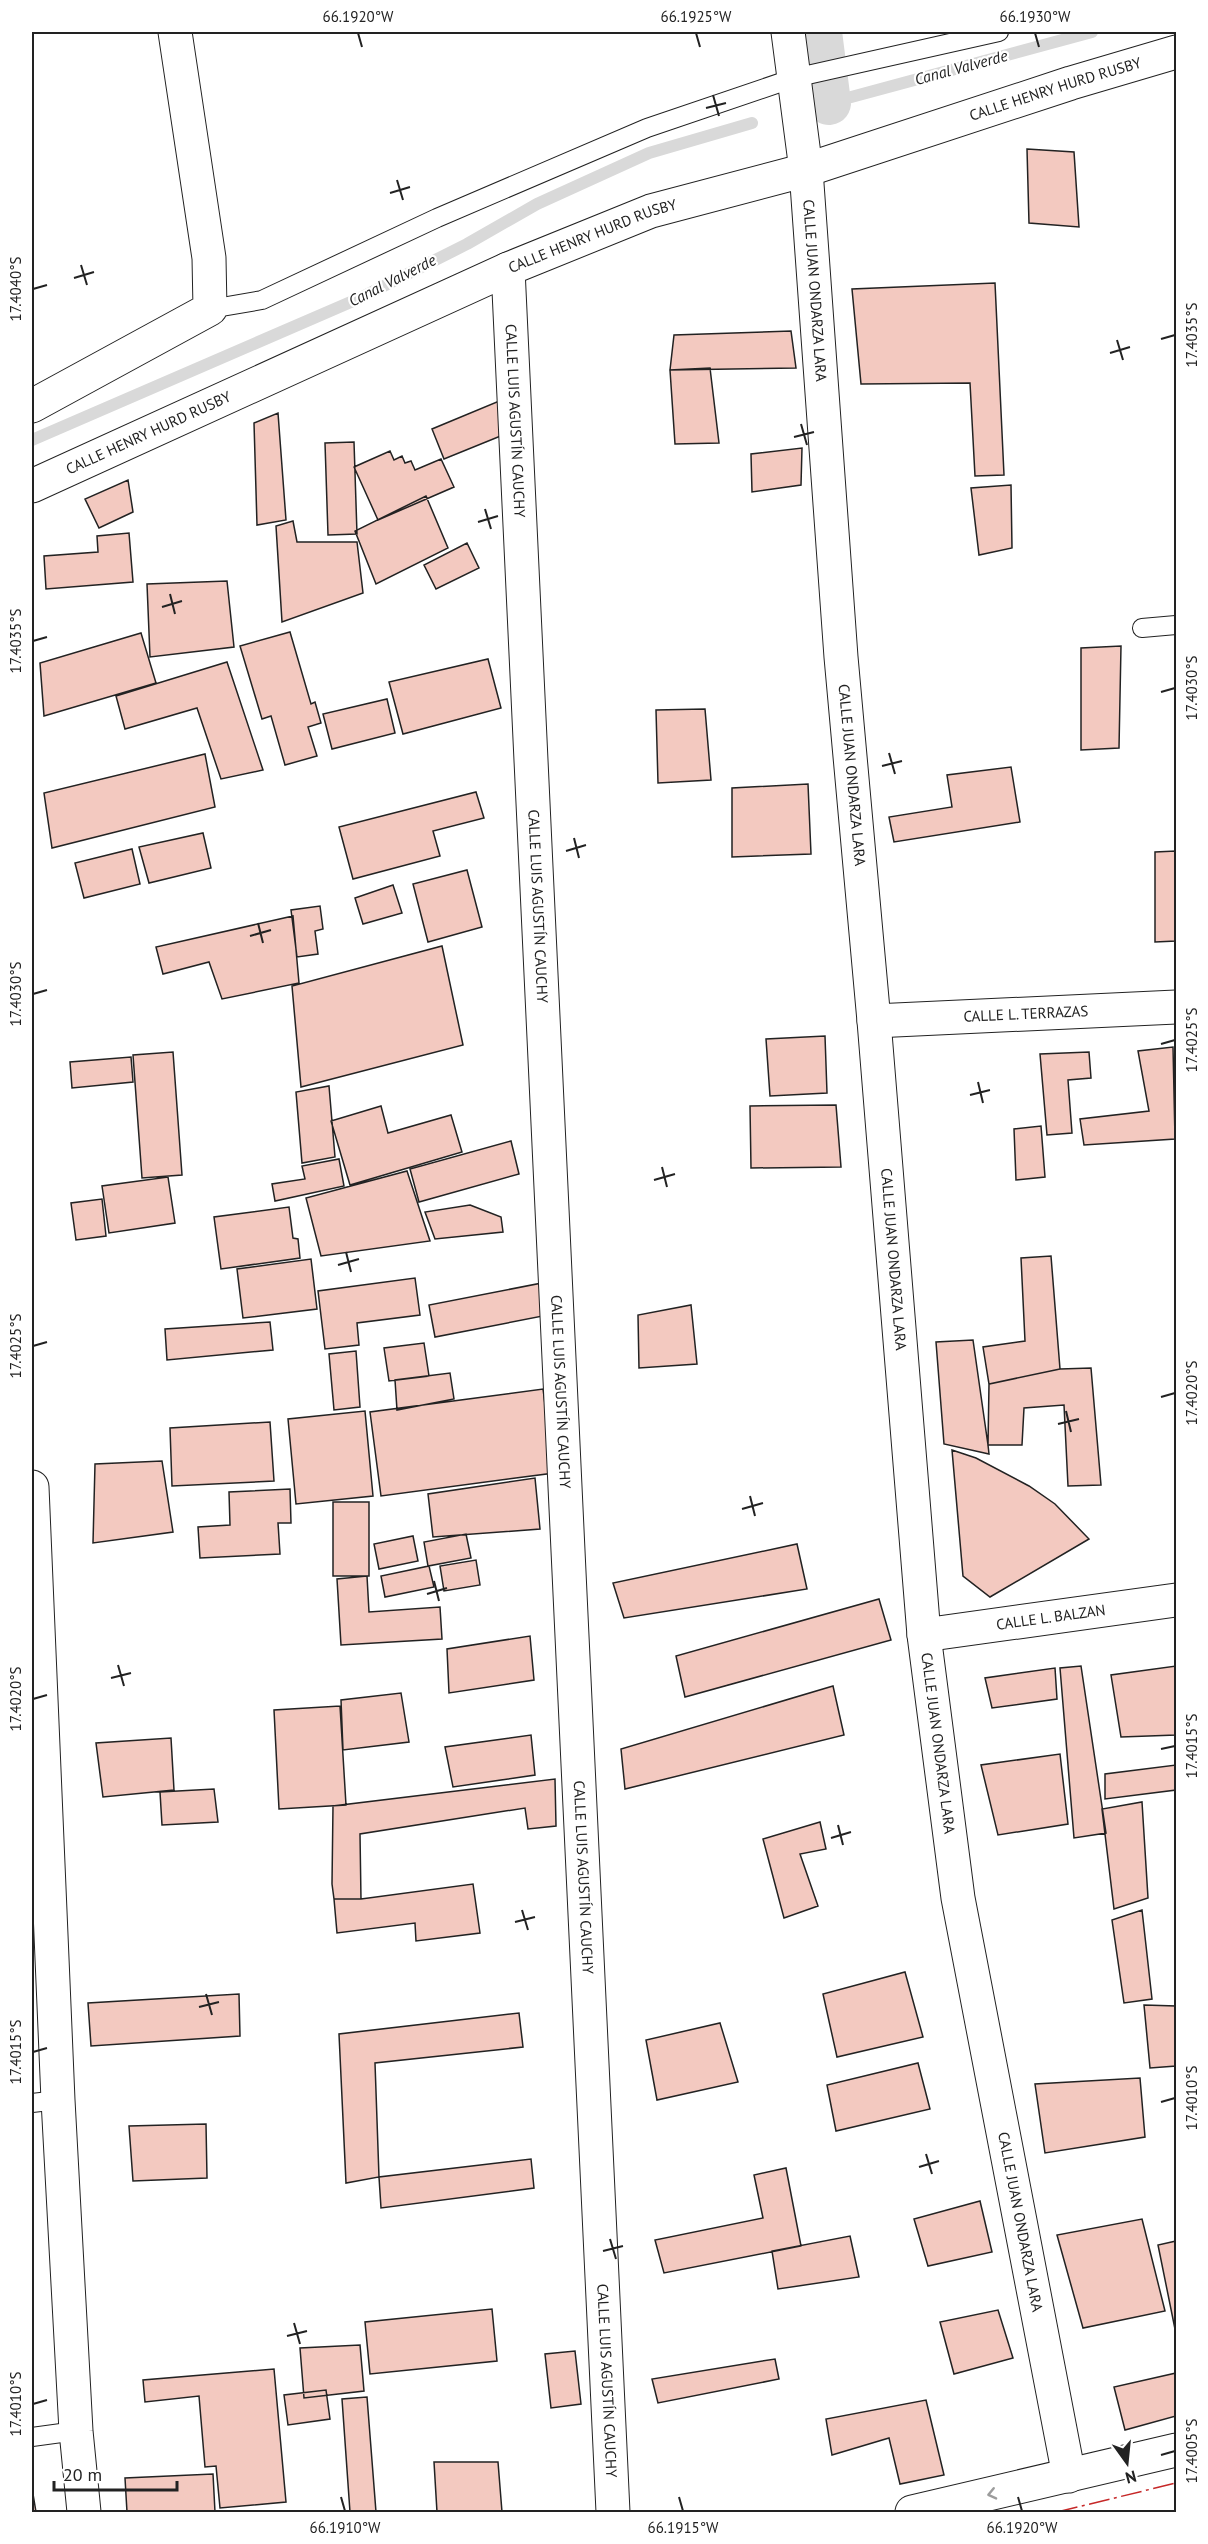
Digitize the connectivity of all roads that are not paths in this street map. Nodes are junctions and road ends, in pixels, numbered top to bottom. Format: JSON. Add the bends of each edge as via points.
{"nodes":[{"id":1,"x":175,"y":32,"type":"edge"},
{"id":2,"x":788,"y":32,"type":"edge"},
{"id":3,"x":999,"y":32,"type":"edge"},
{"id":4,"x":1176,"y":52,"type":"edge"},
{"id":5,"x":794,"y":78,"type":"junction"},
{"id":6,"x":806,"y":170,"type":"junction"},
{"id":7,"x":508,"y":269,"type":"junction"},
{"id":8,"x":210,"y":309,"type":"junction"},
{"id":9,"x":32,"y":406,"type":"edge"},
{"id":10,"x":32,"y":486,"type":"edge"},
{"id":11,"x":1176,"y":625,"type":"edge"},
{"id":12,"x":1142,"y":628,"type":"dead end"},
{"id":13,"x":1176,"y":1007,"type":"edge"},
{"id":14,"x":874,"y":1021,"type":"junction"},
{"id":15,"x":32,"y":1487,"type":"edge"},
{"id":16,"x":1176,"y":1600,"type":"edge"},
{"id":17,"x":924,"y":1635,"type":"junction"},
{"id":18,"x":45,"y":2101,"type":"edge"},
{"id":19,"x":76,"y":2431,"type":"junction"},
{"id":20,"x":32,"y":2437,"type":"edge"},
{"id":21,"x":1176,"y":2450,"type":"edge"},
{"id":22,"x":1069,"y":2476,"type":"junction"},
{"id":23,"x":84,"y":2512,"type":"edge"},
{"id":24,"x":613,"y":2512,"type":"edge"},
{"id":25,"x":912,"y":2512,"type":"edge"}],
"edges":[{"from":1,"to":8,"type":"street","via":[[209,258]]},
{"from":2,"to":5,"type":"street","name":"CALLE JUAN ONDARZA LARA"},
{"from":3,"to":5,"type":"lane"},
{"from":4,"to":6,"type":"street","name":"CALLE HENRY HURD RUSBY"},
{"from":5,"to":6,"type":"street","name":"CALLE JUAN ONDARZA LARA"},
{"from":5,"to":8,"type":"lane","via":[[646,128],[437,218],[262,300]]},
{"from":6,"to":7,"type":"street","name":"CALLE HENRY HURD RUSBY","via":[[651,211]]},
{"from":6,"to":14,"type":"street","name":"CALLE JUAN ONDARZA LARA","via":[[841,657]]},
{"from":7,"to":10,"type":"street","name":"CALLE HENRY HURD RUSBY"},
{"from":7,"to":24,"type":"street","name":"CALLE LUIS AGUSTÍN CAUCHY"},
{"from":8,"to":9,"type":"street"},
{"from":11,"to":12,"type":"lane"},
{"from":13,"to":14,"type":"street","name":"CALLE L. TERRAZAS"},
{"from":14,"to":17,"type":"street","name":"CALLE JUAN ONDARZA LARA"},
{"from":15,"to":18,"type":"street"},
{"from":16,"to":17,"type":"street","name":"CALLE L. BALZAN"},
{"from":17,"to":22,"type":"street","name":"CALLE JUAN ONDARZA LARA","via":[[958,1898]]},
{"from":18,"to":19,"type":"street"},
{"from":19,"to":20,"type":"lane"},
{"from":19,"to":23,"type":"street"},
{"from":21,"to":22,"type":"street"},
{"from":22,"to":25,"type":"street","one_way":true}]}
